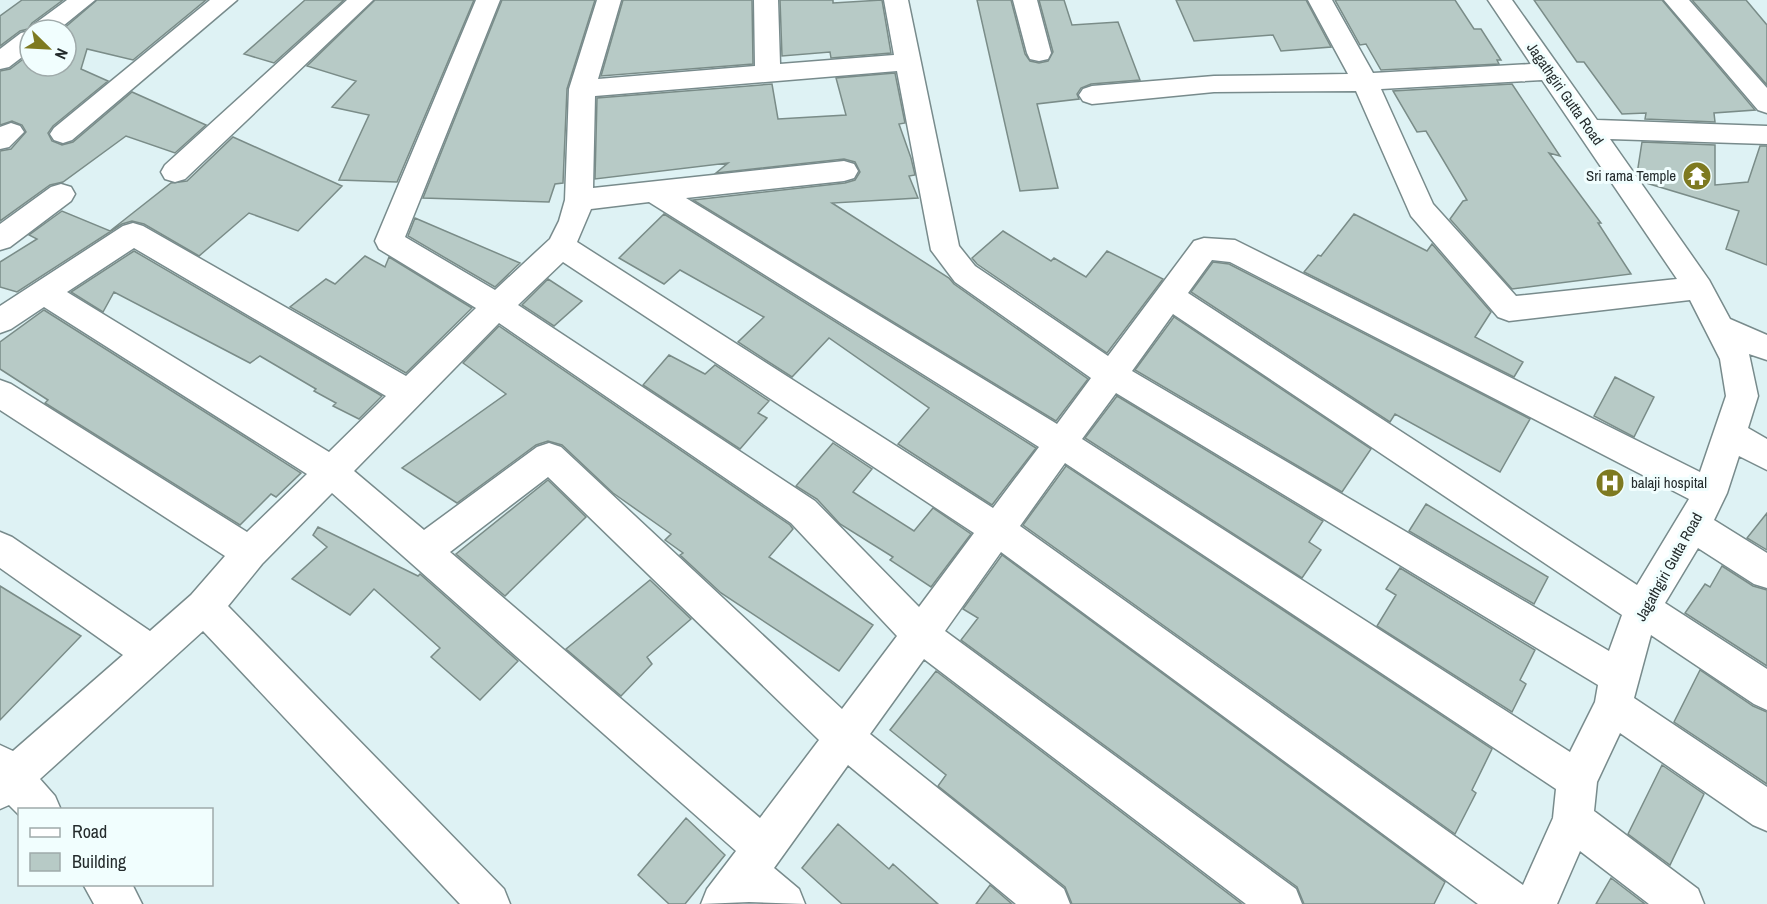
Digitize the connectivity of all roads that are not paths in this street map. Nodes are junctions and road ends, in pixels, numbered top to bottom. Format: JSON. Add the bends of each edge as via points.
{"nodes":[{"id":1,"x":83,"y":0,"type":"edge"},
{"id":2,"x":225,"y":0,"type":"edge"},
{"id":3,"x":361,"y":0,"type":"edge"},
{"id":4,"x":488,"y":0,"type":"edge"},
{"id":5,"x":609,"y":0,"type":"edge"},
{"id":6,"x":766,"y":0,"type":"edge"},
{"id":7,"x":896,"y":0,"type":"edge"},
{"id":8,"x":1025,"y":0,"type":"edge"},
{"id":9,"x":1320,"y":0,"type":"edge"},
{"id":10,"x":1500,"y":0,"type":"edge"},
{"id":11,"x":1676,"y":0,"type":"edge"},
{"id":12,"x":58,"y":18,"type":"edge"},
{"id":13,"x":18,"y":47,"type":"edge"},
{"id":14,"x":1039,"y":53,"type":"dead end"},
{"id":15,"x":0,"y":60,"type":"edge"},
{"id":16,"x":908,"y":62,"type":"junction"},
{"id":17,"x":1549,"y":71,"type":"junction"},
{"id":18,"x":768,"y":73,"type":"junction"},
{"id":19,"x":1365,"y":82,"type":"junction"},
{"id":20,"x":582,"y":89,"type":"junction"},
{"id":21,"x":1092,"y":95,"type":"dead end"},
{"id":22,"x":1767,"y":104,"type":"edge"},
{"id":23,"x":1589,"y":129,"type":"junction"},
{"id":24,"x":63,"y":134,"type":"dead end"},
{"id":25,"x":1767,"y":135,"type":"edge"},
{"id":26,"x":844,"y":171,"type":"dead end"},
{"id":27,"x":175,"y":172,"type":"dead end"},
{"id":28,"x":654,"y":192,"type":"junction"},
{"id":29,"x":61,"y":194,"type":"dead end"},
{"id":30,"x":579,"y":200,"type":"junction"},
{"id":31,"x":0,"y":239,"type":"edge"},
{"id":32,"x":561,"y":246,"type":"junction"},
{"id":33,"x":1699,"y":288,"type":"junction"},
{"id":34,"x":44,"y":292,"type":"junction"},
{"id":35,"x":1171,"y":297,"type":"junction"},
{"id":36,"x":497,"y":306,"type":"junction"},
{"id":37,"x":0,"y":321,"type":"edge"},
{"id":38,"x":1721,"y":328,"type":"junction"},
{"id":39,"x":1767,"y":348,"type":"edge"},
{"id":40,"x":1112,"y":375,"type":"junction"},
{"id":41,"x":0,"y":393,"type":"edge"},
{"id":42,"x":410,"y":394,"type":"junction"},
{"id":43,"x":1730,"y":434,"type":"junction"},
{"id":44,"x":1061,"y":443,"type":"junction"},
{"id":45,"x":1767,"y":456,"type":"edge"},
{"id":46,"x":331,"y":471,"type":"junction"},
{"id":47,"x":1710,"y":493,"type":"junction"},
{"id":48,"x":1693,"y":526,"type":"junction"},
{"id":49,"x":998,"y":530,"type":"junction"},
{"id":50,"x":0,"y":548,"type":"edge"},
{"id":51,"x":424,"y":551,"type":"junction"},
{"id":52,"x":250,"y":553,"type":"junction"},
{"id":53,"x":1767,"y":572,"type":"edge"},
{"id":54,"x":204,"y":607,"type":"junction"},
{"id":55,"x":1642,"y":609,"type":"junction"},
{"id":56,"x":921,"y":635,"type":"junction"},
{"id":57,"x":153,"y":654,"type":"junction"},
{"id":58,"x":1767,"y":691,"type":"edge"},
{"id":59,"x":1616,"y":692,"type":"junction"},
{"id":60,"x":845,"y":738,"type":"junction"},
{"id":61,"x":4,"y":777,"type":"edge"},
{"id":62,"x":1577,"y":780,"type":"junction"},
{"id":63,"x":39,"y":808,"type":"edge"},
{"id":64,"x":1767,"y":811,"type":"edge"},
{"id":65,"x":1574,"y":820,"type":"junction"},
{"id":66,"x":755,"y":860,"type":"junction"},
{"id":67,"x":105,"y":886,"type":"edge"},
{"id":68,"x":121,"y":904,"type":"edge"},
{"id":69,"x":489,"y":904,"type":"edge"},
{"id":70,"x":722,"y":904,"type":"edge"},
{"id":71,"x":784,"y":904,"type":"edge"},
{"id":72,"x":1049,"y":904,"type":"edge"},
{"id":73,"x":1281,"y":904,"type":"edge"},
{"id":74,"x":1513,"y":904,"type":"edge"},
{"id":75,"x":1536,"y":904,"type":"edge"},
{"id":76,"x":1683,"y":904,"type":"edge"}],
"edges":[{"from":1,"to":12,"type":"street"},
{"from":2,"to":24,"type":"street"},
{"from":3,"to":27,"type":"street"},
{"from":4,"to":36,"type":"street","via":[[389,241]]},
{"from":5,"to":20,"type":"street"},
{"from":6,"to":18,"type":"street"},
{"from":7,"to":16,"type":"street"},
{"from":8,"to":14,"type":"street"},
{"from":9,"to":19,"type":"street"},
{"from":10,"to":17,"type":"street","name":"Jagathgiri Gutta Road"},
{"from":11,"to":22,"type":"street"},
{"from":13,"to":15,"type":"street"},
{"from":16,"to":18,"type":"street"},
{"from":16,"to":40,"type":"street","via":[[945,250],[965,274]]},
{"from":17,"to":19,"type":"street"},
{"from":17,"to":23,"type":"street","name":"Jagathgiri Gutta Road"},
{"from":18,"to":20,"type":"street"},
{"from":19,"to":21,"type":"street","via":[[1214,84]]},
{"from":19,"to":33,"type":"street","via":[[1421,209],[1509,309]]},
{"from":20,"to":30,"type":"street"},
{"from":23,"to":25,"type":"street"},
{"from":23,"to":33,"type":"street","name":"Jagathgiri Gutta Road"},
{"from":26,"to":28,"type":"street"},
{"from":28,"to":30,"type":"street"},
{"from":28,"to":44,"type":"street"},
{"from":29,"to":31,"type":"street"},
{"from":30,"to":32,"type":"street"},
{"from":32,"to":36,"type":"street"},
{"from":32,"to":49,"type":"street"},
{"from":33,"to":38,"type":"street","name":"Jagathgiri Gutta Road"},
{"from":34,"to":37,"type":"street"},
{"from":34,"to":42,"type":"street","via":[[133,234]]},
{"from":34,"to":46,"type":"street"},
{"from":35,"to":40,"type":"street"},
{"from":35,"to":47,"type":"street","via":[[1204,249],[1235,251]]},
{"from":35,"to":55,"type":"street"},
{"from":36,"to":42,"type":"street"},
{"from":36,"to":56,"type":"street","via":[[803,512]]},
{"from":38,"to":39,"type":"street"},
{"from":38,"to":43,"type":"street","name":"Jagathgiri Gutta Road","via":[[1736,359],[1742,396]]},
{"from":40,"to":44,"type":"street"},
{"from":40,"to":59,"type":"street"},
{"from":41,"to":52,"type":"street"},
{"from":42,"to":46,"type":"street"},
{"from":43,"to":45,"type":"street"},
{"from":43,"to":47,"type":"street","name":"Jagathgiri Gutta Road"},
{"from":44,"to":49,"type":"street"},
{"from":44,"to":62,"type":"street"},
{"from":46,"to":51,"type":"street"},
{"from":46,"to":52,"type":"street"},
{"from":47,"to":48,"type":"street","name":"Jagathgiri Gutta Road"},
{"from":48,"to":53,"type":"street"},
{"from":48,"to":55,"type":"street","name":"Jagathgiri Gutta Road"},
{"from":49,"to":56,"type":"street"},
{"from":49,"to":74,"type":"street"},
{"from":50,"to":57,"type":"street"},
{"from":51,"to":60,"type":"street","via":[[549,457]]},
{"from":51,"to":66,"type":"street"},
{"from":52,"to":54,"type":"street"},
{"from":54,"to":57,"type":"street"},
{"from":54,"to":69,"type":"street"},
{"from":55,"to":58,"type":"street"},
{"from":55,"to":59,"type":"street","name":"Jagathgiri Gutta Road"},
{"from":56,"to":60,"type":"street"},
{"from":56,"to":73,"type":"street"},
{"from":57,"to":61,"type":"street"},
{"from":59,"to":62,"type":"street","name":"Jagathgiri Gutta Road"},
{"from":59,"to":64,"type":"street"},
{"from":60,"to":66,"type":"street"},
{"from":60,"to":72,"type":"street"},
{"from":61,"to":63,"type":"street"},
{"from":62,"to":65,"type":"street","name":"Jagathgiri Gutta Road"},
{"from":65,"to":75,"type":"street","name":"Jagathgiri Gutta Road"},
{"from":65,"to":76,"type":"street"},
{"from":66,"to":70,"type":"street"},
{"from":66,"to":71,"type":"street"},
{"from":67,"to":68,"type":"street"}]}
